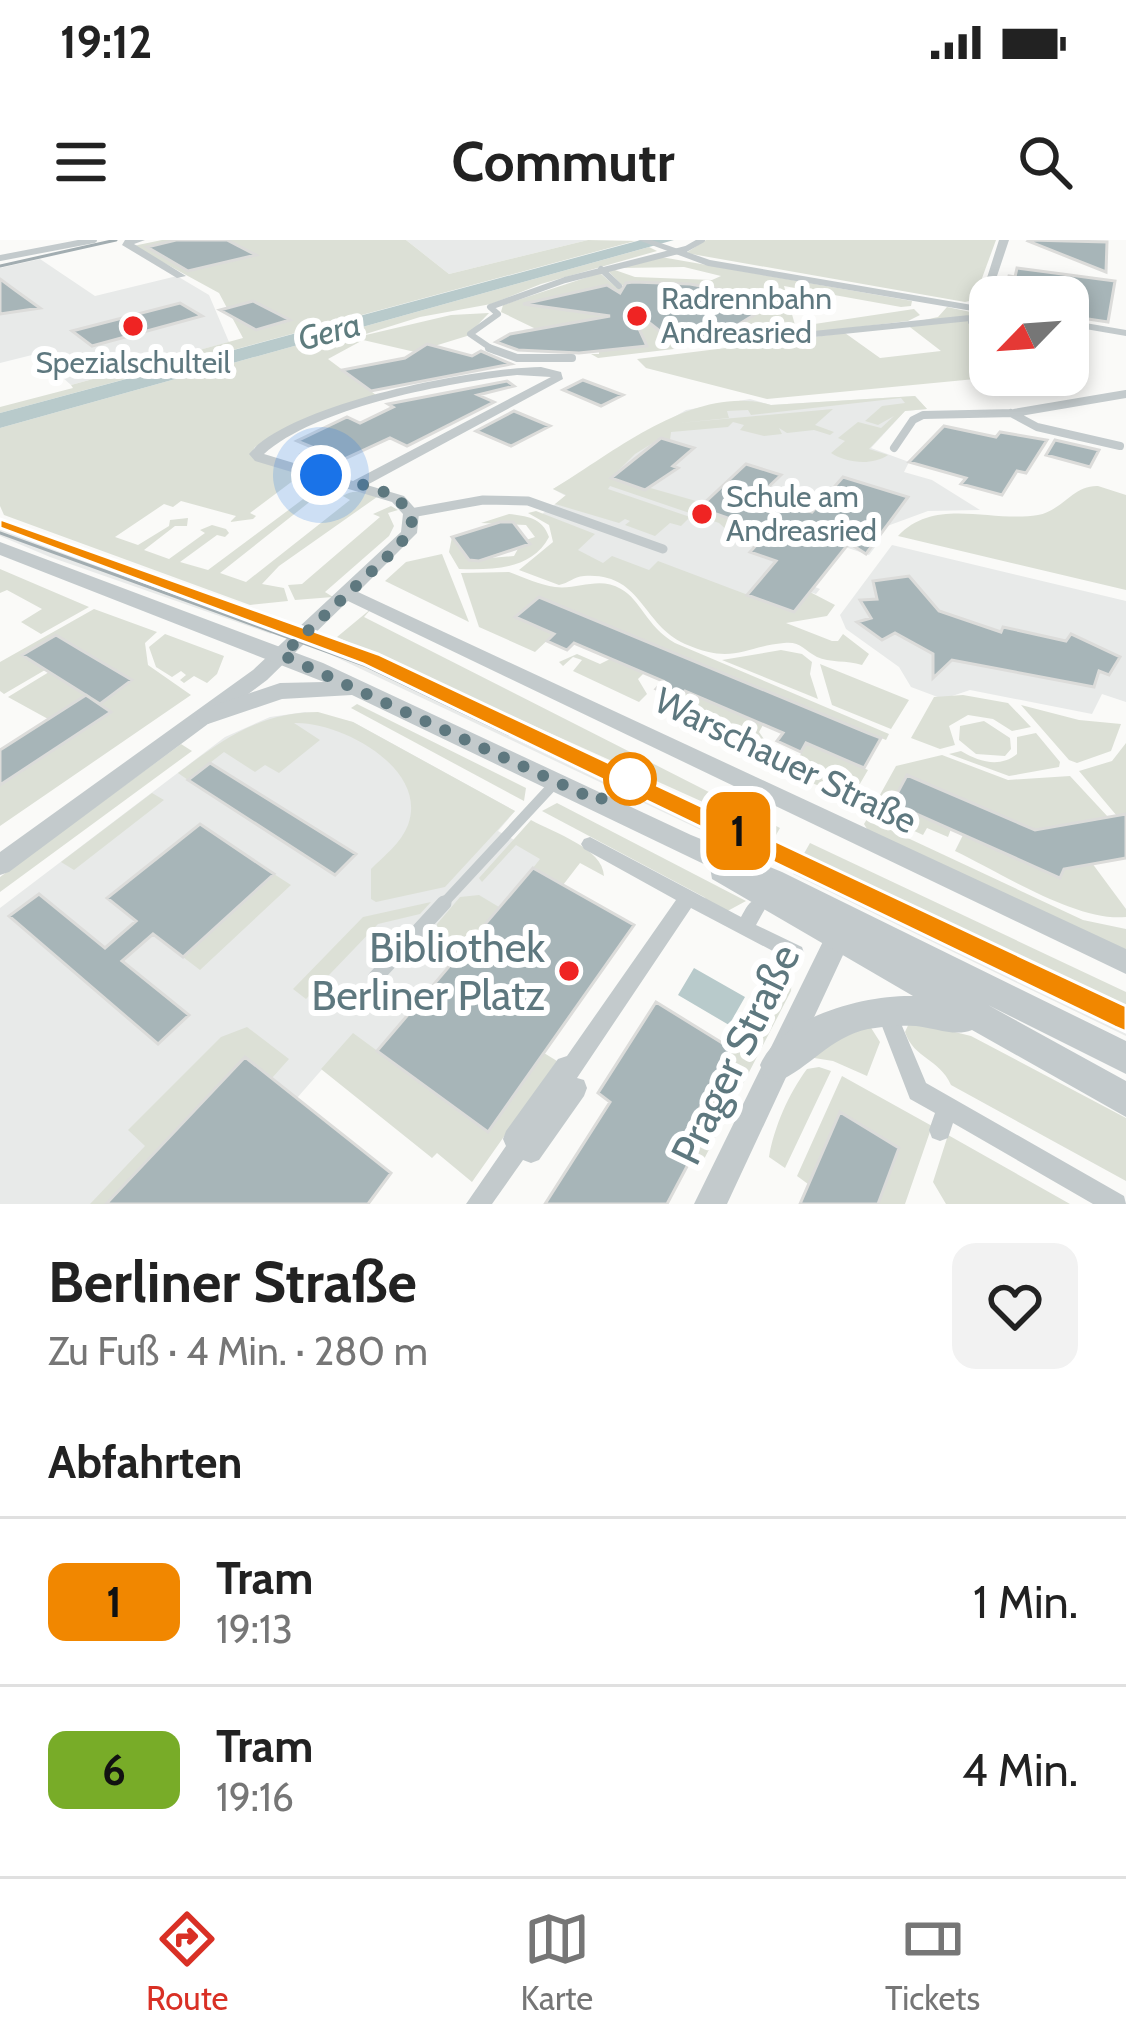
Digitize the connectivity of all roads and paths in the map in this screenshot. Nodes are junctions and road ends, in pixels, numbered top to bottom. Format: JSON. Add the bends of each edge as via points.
{"nodes":[{"id":1,"x":94,"y":240,"type":"edge"},
{"id":2,"x":140,"y":240,"type":"edge"},
{"id":3,"x":643,"y":240,"type":"edge"},
{"id":4,"x":702,"y":240,"type":"edge"},
{"id":5,"x":1004,"y":240,"type":"edge"},
{"id":6,"x":670,"y":251,"type":"junction"},
{"id":7,"x":0,"y":258,"type":"edge"},
{"id":8,"x":602,"y":269,"type":"junction"},
{"id":9,"x":181,"y":276,"type":"dead end"},
{"id":10,"x":992,"y":276,"type":"edge"},
{"id":11,"x":619,"y":286,"type":"dead end"},
{"id":12,"x":969,"y":310,"type":"edge"},
{"id":13,"x":969,"y":313,"type":"edge"},
{"id":14,"x":1089,"y":330,"type":"edge"},
{"id":15,"x":1126,"y":333,"type":"edge"},
{"id":16,"x":804,"y":335,"type":"dead end"},
{"id":17,"x":572,"y":358,"type":"dead end"},
{"id":18,"x":1126,"y":394,"type":"edge"},
{"id":19,"x":1011,"y":413,"type":"junction"},
{"id":20,"x":1120,"y":446,"type":"dead end"},
{"id":21,"x":894,"y":448,"type":"dead end"},
{"id":22,"x":356,"y":485,"type":"junction"},
{"id":23,"x":411,"y":513,"type":"junction"},
{"id":24,"x":0,"y":548,"type":"edge"},
{"id":25,"x":662,"y":549,"type":"dead end"},
{"id":26,"x":349,"y":594,"type":"junction"},
{"id":27,"x":282,"y":655,"type":"junction"},
{"id":28,"x":374,"y":695,"type":"junction"},
{"id":29,"x":208,"y":716,"type":"junction"},
{"id":30,"x":557,"y":780,"type":"junction"},
{"id":31,"x":590,"y":844,"type":"dead end"},
{"id":32,"x":0,"y":866,"type":"edge"},
{"id":33,"x":688,"y":898,"type":"junction"},
{"id":34,"x":757,"y":907,"type":"dead end"},
{"id":35,"x":744,"y":928,"type":"junction"},
{"id":36,"x":842,"y":929,"type":"junction"},
{"id":37,"x":795,"y":953,"type":"dead end"},
{"id":38,"x":1126,"y":962,"type":"edge"},
{"id":39,"x":375,"y":978,"type":"dead end"},
{"id":40,"x":890,"y":1022,"type":"dead end"},
{"id":41,"x":1006,"y":1035,"type":"junction"},
{"id":42,"x":1126,"y":1058,"type":"edge"},
{"id":43,"x":777,"y":1065,"type":"junction"},
{"id":44,"x":1126,"y":1100,"type":"edge"},
{"id":45,"x":478,"y":1204,"type":"edge"},
{"id":46,"x":710,"y":1204,"type":"edge"},
{"id":47,"x":1116,"y":1204,"type":"edge"}],
"edges":[{"from":1,"to":7,"type":"lane"},
{"from":2,"to":9,"type":"street","via":[[125,243]]},
{"from":3,"to":6,"type":"street"},
{"from":4,"to":6,"type":"lane"},
{"from":5,"to":10,"type":"street"},
{"from":6,"to":8,"type":"lane"},
{"from":6,"to":12,"type":"street"},
{"from":8,"to":11,"type":"lane"},
{"from":8,"to":17,"type":"lane","via":[[490,307],[498,314],[470,334],[488,352],[512,358]]},
{"from":13,"to":16,"type":"lane"},
{"from":14,"to":15,"type":"street"},
{"from":18,"to":19,"type":"lane"},
{"from":19,"to":20,"type":"lane"},
{"from":19,"to":21,"type":"lane","via":[[917,416]]},
{"from":22,"to":22,"type":"street","via":[[257,452],[364,403],[513,371],[557,375]]},
{"from":22,"to":23,"type":"street","via":[[391,494]]},
{"from":23,"to":25,"type":"lane","via":[[529,501]]},
{"from":23,"to":26,"type":"street","via":[[410,533]]},
{"from":24,"to":27,"type":"street"},
{"from":26,"to":27,"type":"street"},
{"from":26,"to":38,"type":"street","name":"Warschauer Straße"},
{"from":27,"to":28,"type":"street"},
{"from":27,"to":29,"type":"street"},
{"from":28,"to":29,"type":"street","via":[[304,688]]},
{"from":28,"to":30,"type":"street"},
{"from":29,"to":32,"type":"street"},
{"from":30,"to":36,"type":"street"},
{"from":30,"to":39,"type":"lane"},
{"from":31,"to":33,"type":"street"},
{"from":33,"to":35,"type":"street"},
{"from":33,"to":45,"type":"street","via":[[532,1153],[521,1144]]},
{"from":34,"to":35,"type":"street"},
{"from":35,"to":37,"type":"street"},
{"from":36,"to":41,"type":"street"},
{"from":36,"to":42,"type":"street"},
{"from":36,"to":43,"type":"street","name":"Prager Straße"},
{"from":40,"to":47,"type":"street","via":[[919,1091],[944,1119]]},
{"from":41,"to":43,"type":"street","via":[[944,1014],[885,1011],[805,1038]]},
{"from":41,"to":44,"type":"street"},
{"from":43,"to":46,"type":"street","name":"Prager Straße"}]}
